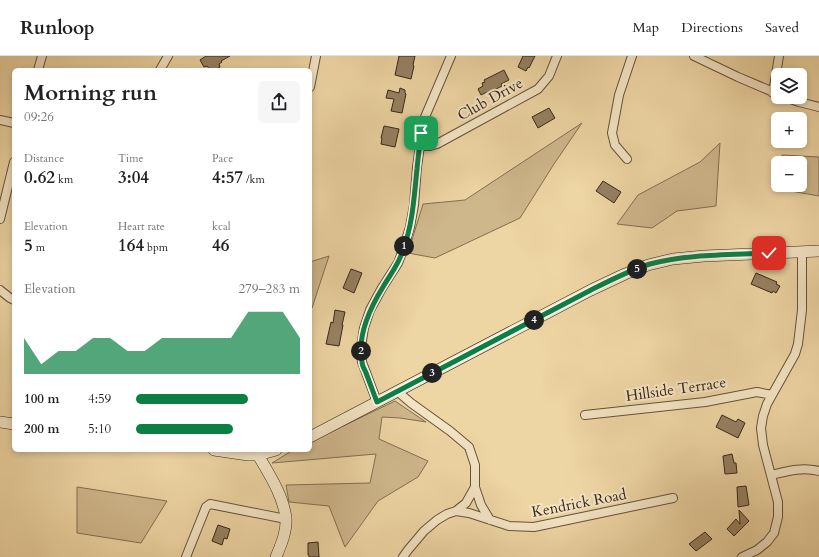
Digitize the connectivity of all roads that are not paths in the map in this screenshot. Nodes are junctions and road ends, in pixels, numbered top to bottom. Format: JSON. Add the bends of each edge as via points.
{"nodes":[{"id":1,"x":42,"y":56,"type":"edge"},
{"id":2,"x":168,"y":56,"type":"edge"},
{"id":3,"x":316,"y":56,"type":"edge"},
{"id":4,"x":450,"y":56,"type":"edge"},
{"id":5,"x":557,"y":56,"type":"edge"},
{"id":6,"x":632,"y":56,"type":"edge"},
{"id":7,"x":694,"y":56,"type":"edge"},
{"id":8,"x":779,"y":56,"type":"edge"},
{"id":9,"x":39,"y":68,"type":"edge"},
{"id":10,"x":161,"y":68,"type":"edge"},
{"id":11,"x":778,"y":68,"type":"edge"},
{"id":12,"x":312,"y":77,"type":"edge"},
{"id":13,"x":771,"y":92,"type":"edge"},
{"id":14,"x":807,"y":104,"type":"edge"},
{"id":15,"x":819,"y":107,"type":"edge"},
{"id":16,"x":0,"y":120,"type":"edge"},
{"id":17,"x":12,"y":123,"type":"edge"},
{"id":18,"x":420,"y":146,"type":"junction"},
{"id":19,"x":627,"y":159,"type":"dead end"},
{"id":20,"x":12,"y":170,"type":"edge"},
{"id":21,"x":0,"y":219,"type":"edge"},
{"id":22,"x":819,"y":250,"type":"edge"},
{"id":23,"x":802,"y":251,"type":"junction"},
{"id":24,"x":0,"y":290,"type":"edge"},
{"id":25,"x":12,"y":299,"type":"edge"},
{"id":26,"x":397,"y":392,"type":"junction"},
{"id":27,"x":772,"y":395,"type":"junction"},
{"id":28,"x":377,"y":402,"type":"junction"},
{"id":29,"x":585,"y":415,"type":"dead end"},
{"id":30,"x":0,"y":422,"type":"edge"},
{"id":31,"x":12,"y":424,"type":"edge"},
{"id":32,"x":312,"y":436,"type":"edge"},
{"id":33,"x":228,"y":452,"type":"edge"},
{"id":34,"x":269,"y":452,"type":"edge"},
{"id":35,"x":258,"y":455,"type":"junction"},
{"id":36,"x":819,"y":471,"type":"edge"},
{"id":37,"x":771,"y":475,"type":"junction"},
{"id":38,"x":475,"y":487,"type":"junction"},
{"id":39,"x":673,"y":498,"type":"dead end"},
{"id":40,"x":456,"y":511,"type":"junction"},
{"id":41,"x":286,"y":519,"type":"junction"},
{"id":42,"x":490,"y":520,"type":"junction"},
{"id":43,"x":186,"y":557,"type":"edge"},
{"id":44,"x":276,"y":557,"type":"edge"},
{"id":45,"x":403,"y":557,"type":"edge"},
{"id":46,"x":742,"y":557,"type":"edge"}],
"edges":[{"from":1,"to":9,"type":"street"},
{"from":2,"to":10,"type":"street"},
{"from":3,"to":12,"type":"street"},
{"from":4,"to":18,"type":"street","via":[[425,117]]},
{"from":5,"to":18,"type":"street","name":"Club Drive","via":[[549,76],[538,89],[437,144]]},
{"from":6,"to":19,"type":"street","via":[[619,95],[612,133],[615,145]]},
{"from":7,"to":13,"type":"street"},
{"from":8,"to":11,"type":"street"},
{"from":14,"to":15,"type":"street"},
{"from":16,"to":17,"type":"street"},
{"from":18,"to":28,"type":"street","via":[[414,205],[403,250],[370,310],[364,328],[362,362]]},
{"from":20,"to":21,"type":"street"},
{"from":22,"to":23,"type":"main road"},
{"from":23,"to":26,"type":"main road","via":[[704,256],[648,265],[591,290]]},
{"from":23,"to":27,"type":"street","via":[[802,310],[798,344]]},
{"from":24,"to":25,"type":"street"},
{"from":26,"to":28,"type":"main road"},
{"from":26,"to":38,"type":"street","via":[[469,447],[475,465]]},
{"from":27,"to":29,"type":"street","name":"Hillside Terrace","via":[[757,392],[705,402]]},
{"from":27,"to":37,"type":"street","via":[[761,428],[762,445]]},
{"from":28,"to":32,"type":"main road"},
{"from":30,"to":31,"type":"main road"},
{"from":33,"to":35,"type":"main road"},
{"from":34,"to":35,"type":"main road"},
{"from":35,"to":41,"type":"main road","via":[[282,501]]},
{"from":36,"to":37,"type":"street","via":[[799,469]]},
{"from":37,"to":46,"type":"street","via":[[778,502],[774,533],[757,550]]},
{"from":38,"to":40,"type":"street","via":[[466,503]]},
{"from":38,"to":42,"type":"street"},
{"from":39,"to":42,"type":"street","name":"Kendrick Road","via":[[534,527],[509,526]]},
{"from":40,"to":42,"type":"street","name":"Kendrick Road"},
{"from":40,"to":45,"type":"street","via":[[437,520],[424,531]]},
{"from":41,"to":43,"type":"street","via":[[210,504],[206,507]]},
{"from":41,"to":44,"type":"main road"}]}
